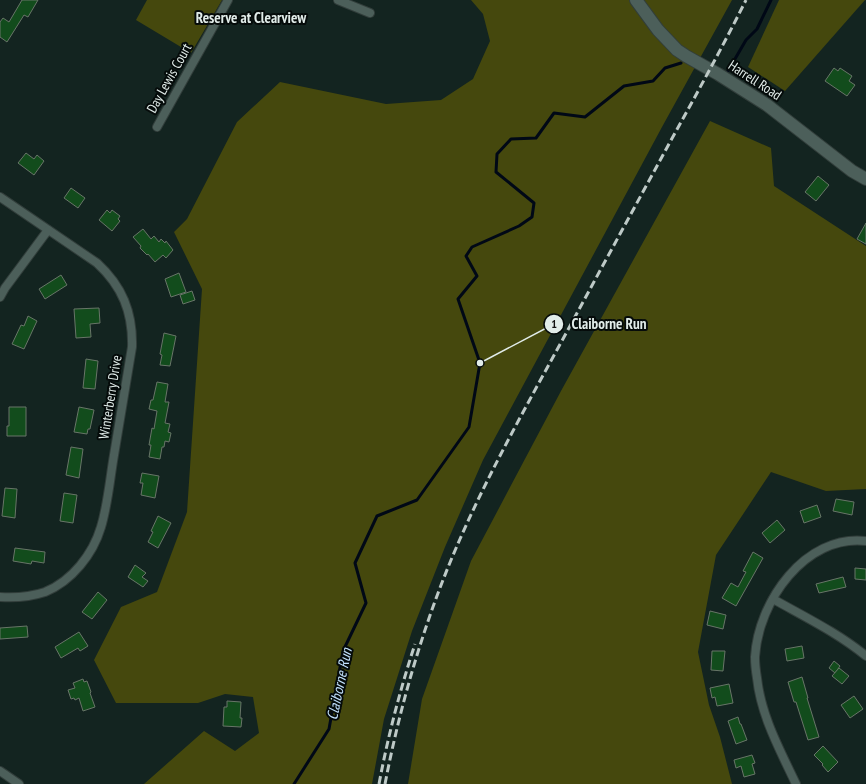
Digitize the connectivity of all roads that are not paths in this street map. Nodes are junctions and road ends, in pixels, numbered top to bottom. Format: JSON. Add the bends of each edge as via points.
{"nodes":[{"id":1,"x":228,"y":0,"type":"edge"},
{"id":2,"x":338,"y":0,"type":"edge"},
{"id":3,"x":636,"y":0,"type":"edge"},
{"id":4,"x":370,"y":13,"type":"dead end"},
{"id":5,"x":157,"y":127,"type":"dead end"},
{"id":6,"x":866,"y":179,"type":"edge"},
{"id":7,"x":0,"y":197,"type":"edge"},
{"id":8,"x":48,"y":230,"type":"junction"},
{"id":9,"x":0,"y":297,"type":"edge"},
{"id":10,"x":866,"y":541,"type":"edge"},
{"id":11,"x":0,"y":597,"type":"edge"},
{"id":12,"x":773,"y":599,"type":"junction"},
{"id":13,"x":866,"y":656,"type":"edge"},
{"id":14,"x":0,"y":771,"type":"edge"},
{"id":15,"x":19,"y":784,"type":"edge"},
{"id":16,"x":796,"y":784,"type":"edge"}],
"edges":[{"from":1,"to":5,"type":"street","name":"Day Lewis Court"},
{"from":2,"to":4,"type":"street"},
{"from":3,"to":6,"type":"street","name":"Harrell Road","via":[[658,30],[677,50],[767,105]]},
{"from":7,"to":8,"type":"street","name":"Winterberry Drive"},
{"from":8,"to":9,"type":"street"},
{"from":8,"to":11,"type":"street","name":"Winterberry Drive","via":[[97,263],[115,282],[128,309],[132,347],[107,500],[94,544],[79,567],[56,587],[34,595]]},
{"from":10,"to":12,"type":"street","via":[[836,544],[810,556],[793,571]]},
{"from":12,"to":13,"type":"street","via":[[832,632]]},
{"from":12,"to":16,"type":"street","via":[[765,616],[755,658],[757,679],[767,719]]},
{"from":14,"to":15,"type":"street"}]}
